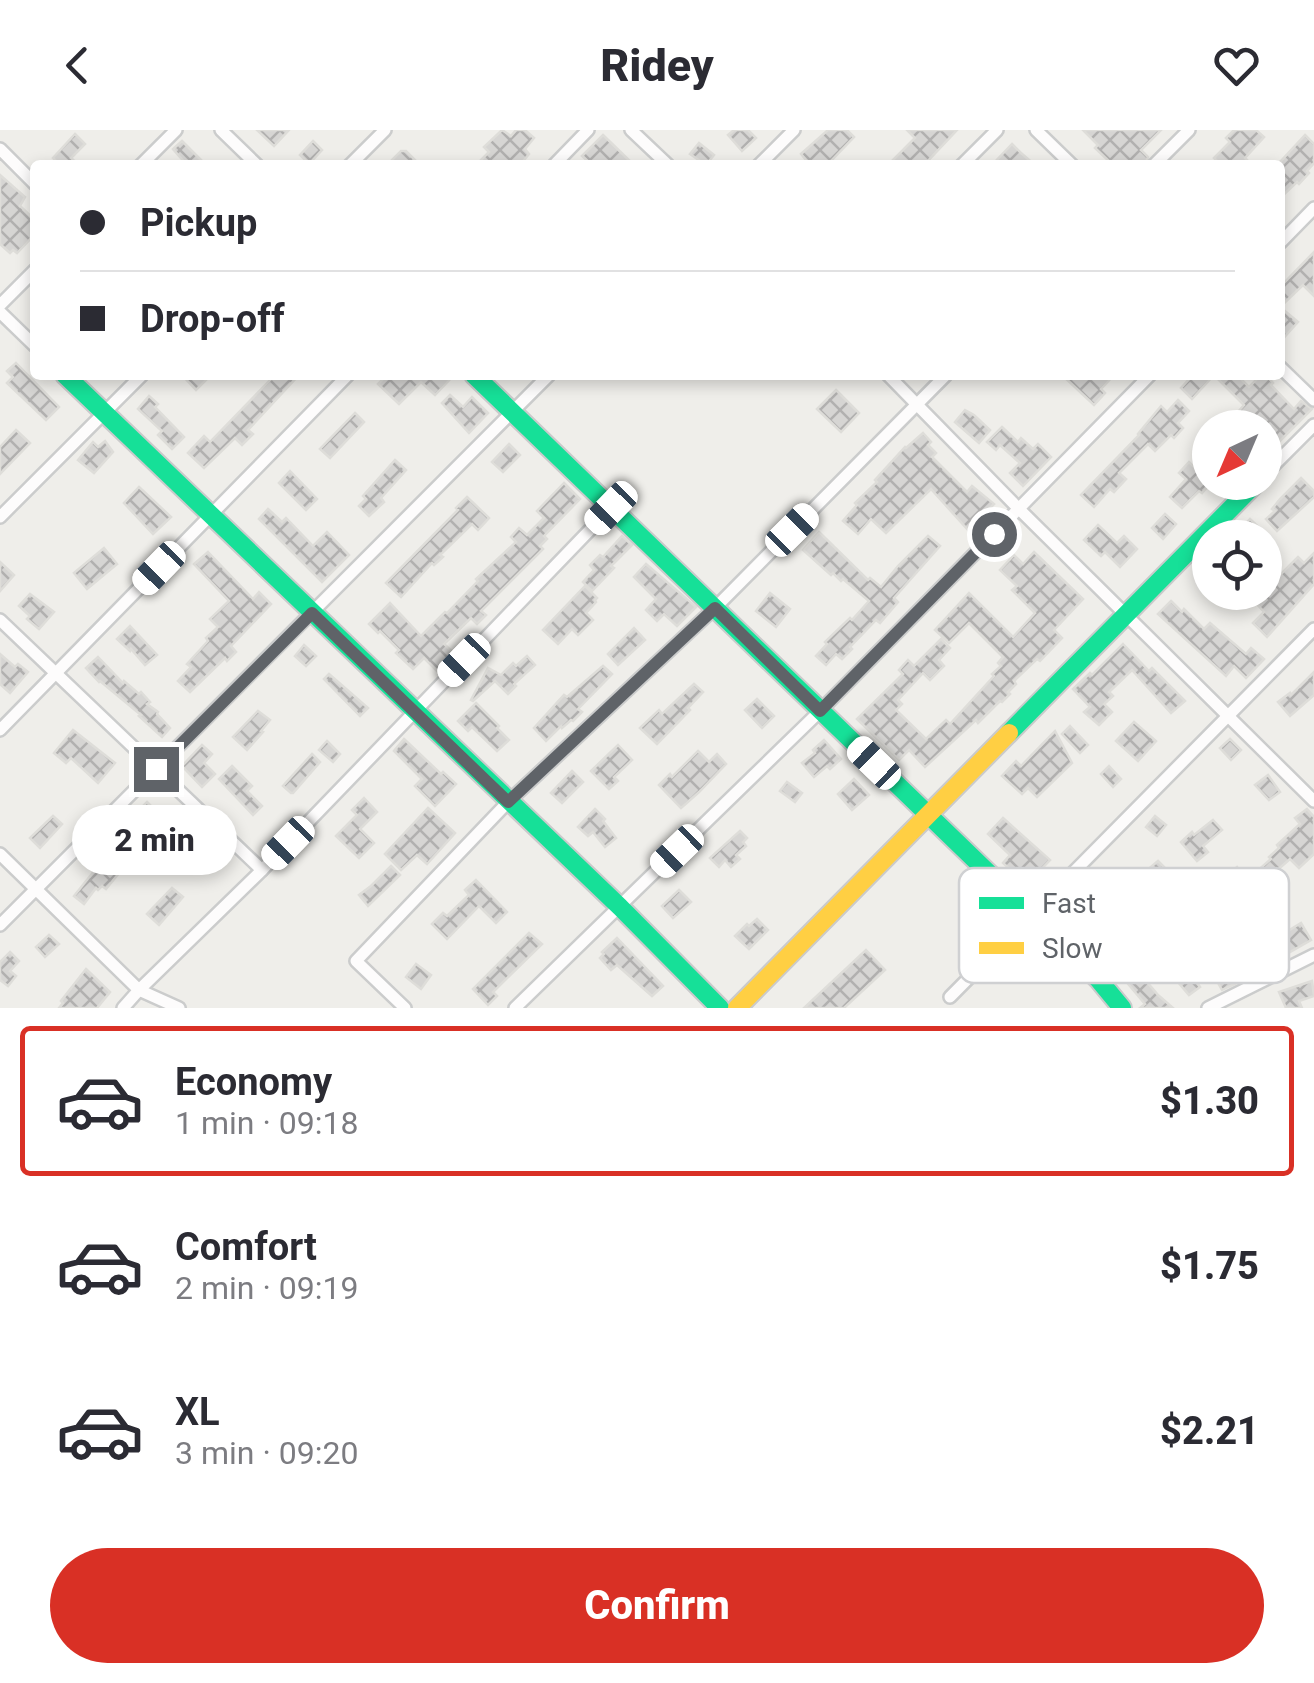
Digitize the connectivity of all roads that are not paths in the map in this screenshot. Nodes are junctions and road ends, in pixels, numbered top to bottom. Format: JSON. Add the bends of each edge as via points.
{"nodes":[{"id":1,"x":176,"y":130,"type":"edge"},
{"id":2,"x":220,"y":130,"type":"edge"},
{"id":3,"x":385,"y":130,"type":"edge"},
{"id":4,"x":588,"y":130,"type":"edge"},
{"id":5,"x":631,"y":130,"type":"edge"},
{"id":6,"x":794,"y":130,"type":"edge"},
{"id":7,"x":997,"y":130,"type":"edge"},
{"id":8,"x":1036,"y":130,"type":"edge"},
{"id":9,"x":1189,"y":130,"type":"edge"},
{"id":10,"x":0,"y":150,"type":"edge"},
{"id":11,"x":145,"y":160,"type":"edge"},
{"id":12,"x":252,"y":160,"type":"edge"},
{"id":13,"x":355,"y":160,"type":"edge"},
{"id":14,"x":559,"y":160,"type":"edge"},
{"id":15,"x":663,"y":160,"type":"edge"},
{"id":16,"x":764,"y":160,"type":"edge"},
{"id":17,"x":967,"y":160,"type":"edge"},
{"id":18,"x":1067,"y":160,"type":"edge"},
{"id":19,"x":1159,"y":160,"type":"edge"},
{"id":20,"x":30,"y":179,"type":"edge"},
{"id":21,"x":1314,"y":208,"type":"edge"},
{"id":22,"x":1285,"y":237,"type":"edge"},
{"id":23,"x":30,"y":276,"type":"edge"},
{"id":24,"x":0,"y":309,"type":"edge"},
{"id":25,"x":30,"y":341,"type":"edge"},
{"id":26,"x":1285,"y":372,"type":"edge"},
{"id":27,"x":70,"y":380,"type":"edge"},
{"id":28,"x":137,"y":380,"type":"edge"},
{"id":29,"x":343,"y":380,"type":"edge"},
{"id":30,"x":479,"y":380,"type":"edge"},
{"id":31,"x":544,"y":380,"type":"edge"},
{"id":32,"x":893,"y":380,"type":"edge"},
{"id":33,"x":941,"y":380,"type":"edge"},
{"id":34,"x":1145,"y":380,"type":"edge"},
{"id":35,"x":1314,"y":400,"type":"edge"},
{"id":36,"x":918,"y":404,"type":"junction"},
{"id":37,"x":512,"y":412,"type":"junction"},
{"id":38,"x":104,"y":413,"type":"junction"},
{"id":39,"x":1314,"y":424,"type":"edge"},
{"id":40,"x":1282,"y":457,"type":"edge"},
{"id":41,"x":1239,"y":500,"type":"edge"},
{"id":42,"x":611,"y":508,"type":"junction"},
{"id":43,"x":1018,"y":509,"type":"junction"},
{"id":44,"x":210,"y":515,"type":"junction"},
{"id":45,"x":0,"y":517,"type":"edge"},
{"id":46,"x":715,"y":608,"type":"junction"},
{"id":47,"x":312,"y":613,"type":"junction"},
{"id":48,"x":1126,"y":614,"type":"junction"},
{"id":49,"x":0,"y":620,"type":"edge"},
{"id":50,"x":1314,"y":630,"type":"edge"},
{"id":51,"x":56,"y":673,"type":"junction"},
{"id":52,"x":820,"y":711,"type":"junction"},
{"id":53,"x":414,"y":712,"type":"junction"},
{"id":54,"x":1228,"y":716,"type":"junction"},
{"id":55,"x":0,"y":730,"type":"edge"},
{"id":56,"x":156,"y":769,"type":"junction"},
{"id":57,"x":1314,"y":801,"type":"edge"},
{"id":58,"x":508,"y":802,"type":"junction"},
{"id":59,"x":928,"y":815,"type":"junction"},
{"id":60,"x":0,"y":854,"type":"edge"},
{"id":61,"x":983,"y":868,"type":"edge"},
{"id":62,"x":1077,"y":868,"type":"edge"},
{"id":63,"x":262,"y":870,"type":"junction"},
{"id":64,"x":36,"y":890,"type":"junction"},
{"id":65,"x":620,"y":906,"type":"junction"},
{"id":66,"x":0,"y":926,"type":"edge"},
{"id":67,"x":1314,"y":955,"type":"edge"},
{"id":68,"x":1289,"y":968,"type":"edge"},
{"id":69,"x":964,"y":983,"type":"edge"},
{"id":70,"x":1101,"y":983,"type":"edge"},
{"id":71,"x":1258,"y":983,"type":"edge"},
{"id":72,"x":139,"y":990,"type":"junction"},
{"id":73,"x":950,"y":997,"type":"dead end"},
{"id":74,"x":123,"y":1008,"type":"edge"},
{"id":75,"x":178,"y":1008,"type":"edge"},
{"id":76,"x":404,"y":1008,"type":"edge"},
{"id":77,"x":515,"y":1008,"type":"edge"},
{"id":78,"x":720,"y":1008,"type":"edge"},
{"id":79,"x":737,"y":1008,"type":"edge"},
{"id":80,"x":1122,"y":1008,"type":"edge"},
{"id":81,"x":1208,"y":1008,"type":"edge"}],
"edges":[{"from":1,"to":11,"type":"street"},
{"from":2,"to":12,"type":"street"},
{"from":3,"to":13,"type":"street"},
{"from":4,"to":14,"type":"street"},
{"from":5,"to":15,"type":"street"},
{"from":6,"to":16,"type":"street"},
{"from":7,"to":17,"type":"street"},
{"from":8,"to":18,"type":"street"},
{"from":9,"to":19,"type":"street"},
{"from":10,"to":20,"type":"street"},
{"from":21,"to":22,"type":"street"},
{"from":23,"to":24,"type":"street"},
{"from":24,"to":25,"type":"street"},
{"from":26,"to":35,"type":"street"},
{"from":27,"to":38,"type":"street"},
{"from":28,"to":38,"type":"street"},
{"from":29,"to":44,"type":"street"},
{"from":30,"to":37,"type":"street"},
{"from":31,"to":37,"type":"street"},
{"from":32,"to":36,"type":"street"},
{"from":33,"to":36,"type":"street"},
{"from":34,"to":43,"type":"street"},
{"from":36,"to":43,"type":"street"},
{"from":36,"to":46,"type":"street"},
{"from":37,"to":42,"type":"street"},
{"from":37,"to":47,"type":"street"},
{"from":38,"to":44,"type":"street"},
{"from":38,"to":45,"type":"street"},
{"from":39,"to":40,"type":"street"},
{"from":41,"to":48,"type":"street"},
{"from":42,"to":46,"type":"street"},
{"from":42,"to":53,"type":"street"},
{"from":43,"to":48,"type":"street"},
{"from":43,"to":52,"type":"street"},
{"from":44,"to":47,"type":"street"},
{"from":44,"to":51,"type":"street"},
{"from":46,"to":52,"type":"street"},
{"from":46,"to":58,"type":"street"},
{"from":47,"to":53,"type":"street"},
{"from":47,"to":56,"type":"street"},
{"from":48,"to":54,"type":"street"},
{"from":48,"to":59,"type":"street"},
{"from":49,"to":51,"type":"street"},
{"from":50,"to":54,"type":"street"},
{"from":51,"to":55,"type":"street"},
{"from":51,"to":56,"type":"street"},
{"from":52,"to":59,"type":"street"},
{"from":52,"to":65,"type":"street"},
{"from":53,"to":58,"type":"street"},
{"from":53,"to":63,"type":"street"},
{"from":54,"to":57,"type":"street"},
{"from":54,"to":62,"type":"street"},
{"from":56,"to":63,"type":"street"},
{"from":56,"to":64,"type":"street"},
{"from":58,"to":65,"type":"street"},
{"from":58,"to":76,"type":"street","via":[[356,961]]},
{"from":59,"to":61,"type":"street"},
{"from":59,"to":79,"type":"street"},
{"from":60,"to":64,"type":"street"},
{"from":63,"to":72,"type":"street"},
{"from":64,"to":66,"type":"street"},
{"from":64,"to":72,"type":"street"},
{"from":65,"to":77,"type":"street"},
{"from":65,"to":78,"type":"street"},
{"from":67,"to":68,"type":"street"},
{"from":69,"to":73,"type":"street"},
{"from":70,"to":80,"type":"street"},
{"from":71,"to":81,"type":"street"},
{"from":72,"to":74,"type":"street"},
{"from":72,"to":75,"type":"street"}]}
